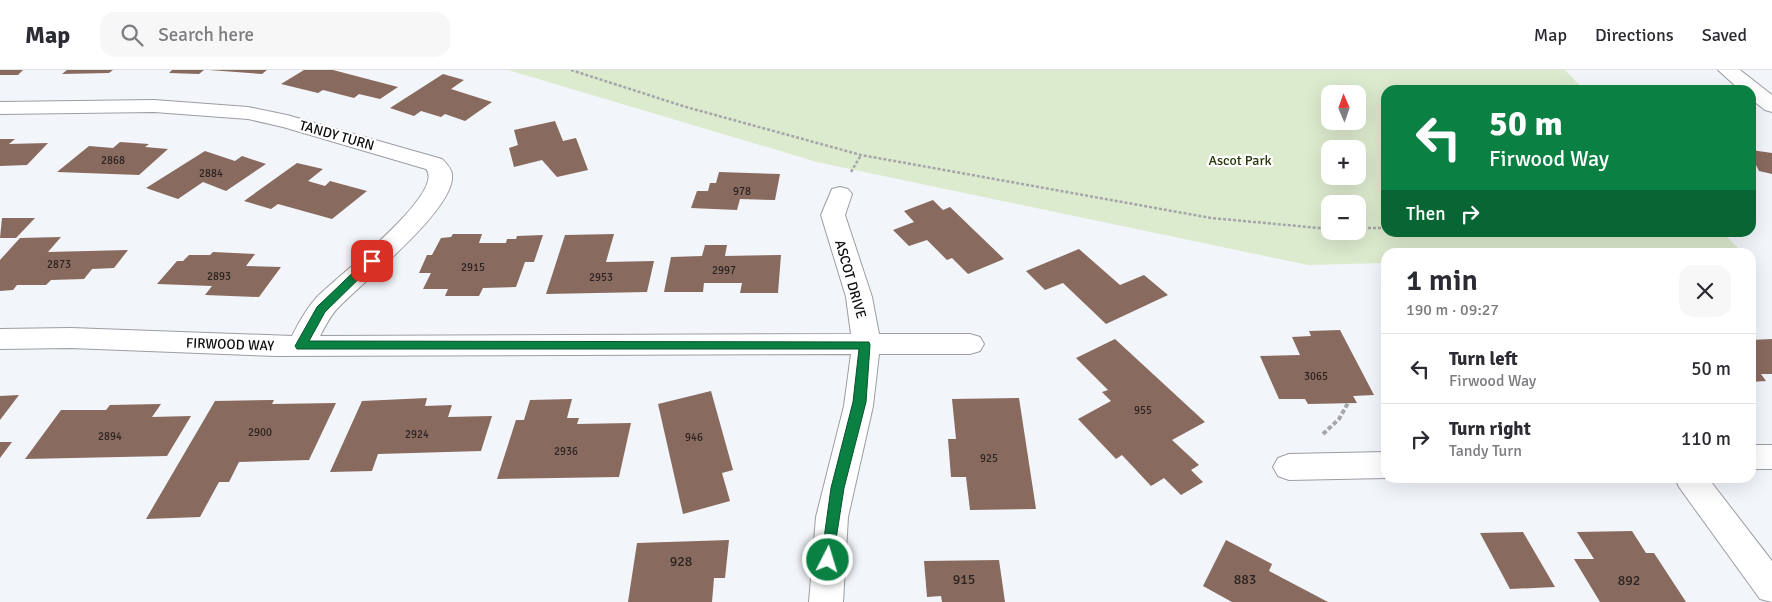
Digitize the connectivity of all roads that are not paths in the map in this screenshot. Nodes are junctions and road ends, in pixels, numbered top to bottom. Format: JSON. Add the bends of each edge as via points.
{"nodes":[{"id":1,"x":1728,"y":70,"type":"edge"},
{"id":2,"x":1746,"y":85,"type":"edge"},
{"id":3,"x":1756,"y":93,"type":"edge"},
{"id":4,"x":1772,"y":106,"type":"edge"},
{"id":5,"x":0,"y":108,"type":"edge"},
{"id":6,"x":1756,"y":116,"type":"edge"},
{"id":7,"x":1772,"y":118,"type":"edge"},
{"id":8,"x":840,"y":194,"type":"dead end"},
{"id":9,"x":0,"y":339,"type":"edge"},
{"id":10,"x":970,"y":344,"type":"dead end"},
{"id":11,"x":865,"y":345,"type":"junction"},
{"id":12,"x":301,"y":346,"type":"junction"},
{"id":13,"x":1772,"y":456,"type":"edge"},
{"id":14,"x":1756,"y":457,"type":"edge"},
{"id":15,"x":1381,"y":465,"type":"edge"},
{"id":16,"x":1289,"y":467,"type":"dead end"},
{"id":17,"x":1694,"y":483,"type":"edge"},
{"id":18,"x":1772,"y":588,"type":"edge"},
{"id":19,"x":826,"y":602,"type":"edge"}],
"edges":[{"from":1,"to":2,"type":"street"},
{"from":3,"to":4,"type":"street"},
{"from":5,"to":12,"type":"street","name":"TANDY TURN","via":[[154,106],[248,113],[287,121],[434,164],[442,178],[432,198],[415,220],[325,306]]},
{"from":6,"to":7,"type":"street"},
{"from":8,"to":11,"type":"street","name":"ASCOT DRIVE","via":[[833,215],[862,311]]},
{"from":9,"to":12,"type":"street","name":"FIRWOOD WAY","via":[[70,338]]},
{"from":10,"to":11,"type":"street","name":"FIRWOOD WAY"},
{"from":11,"to":12,"type":"street","name":"FIRWOOD WAY"},
{"from":11,"to":19,"type":"street","name":"ASCOT DRIVE","via":[[857,415],[831,520]]},
{"from":13,"to":14,"type":"street"},
{"from":15,"to":16,"type":"street"},
{"from":17,"to":18,"type":"street"}]}
